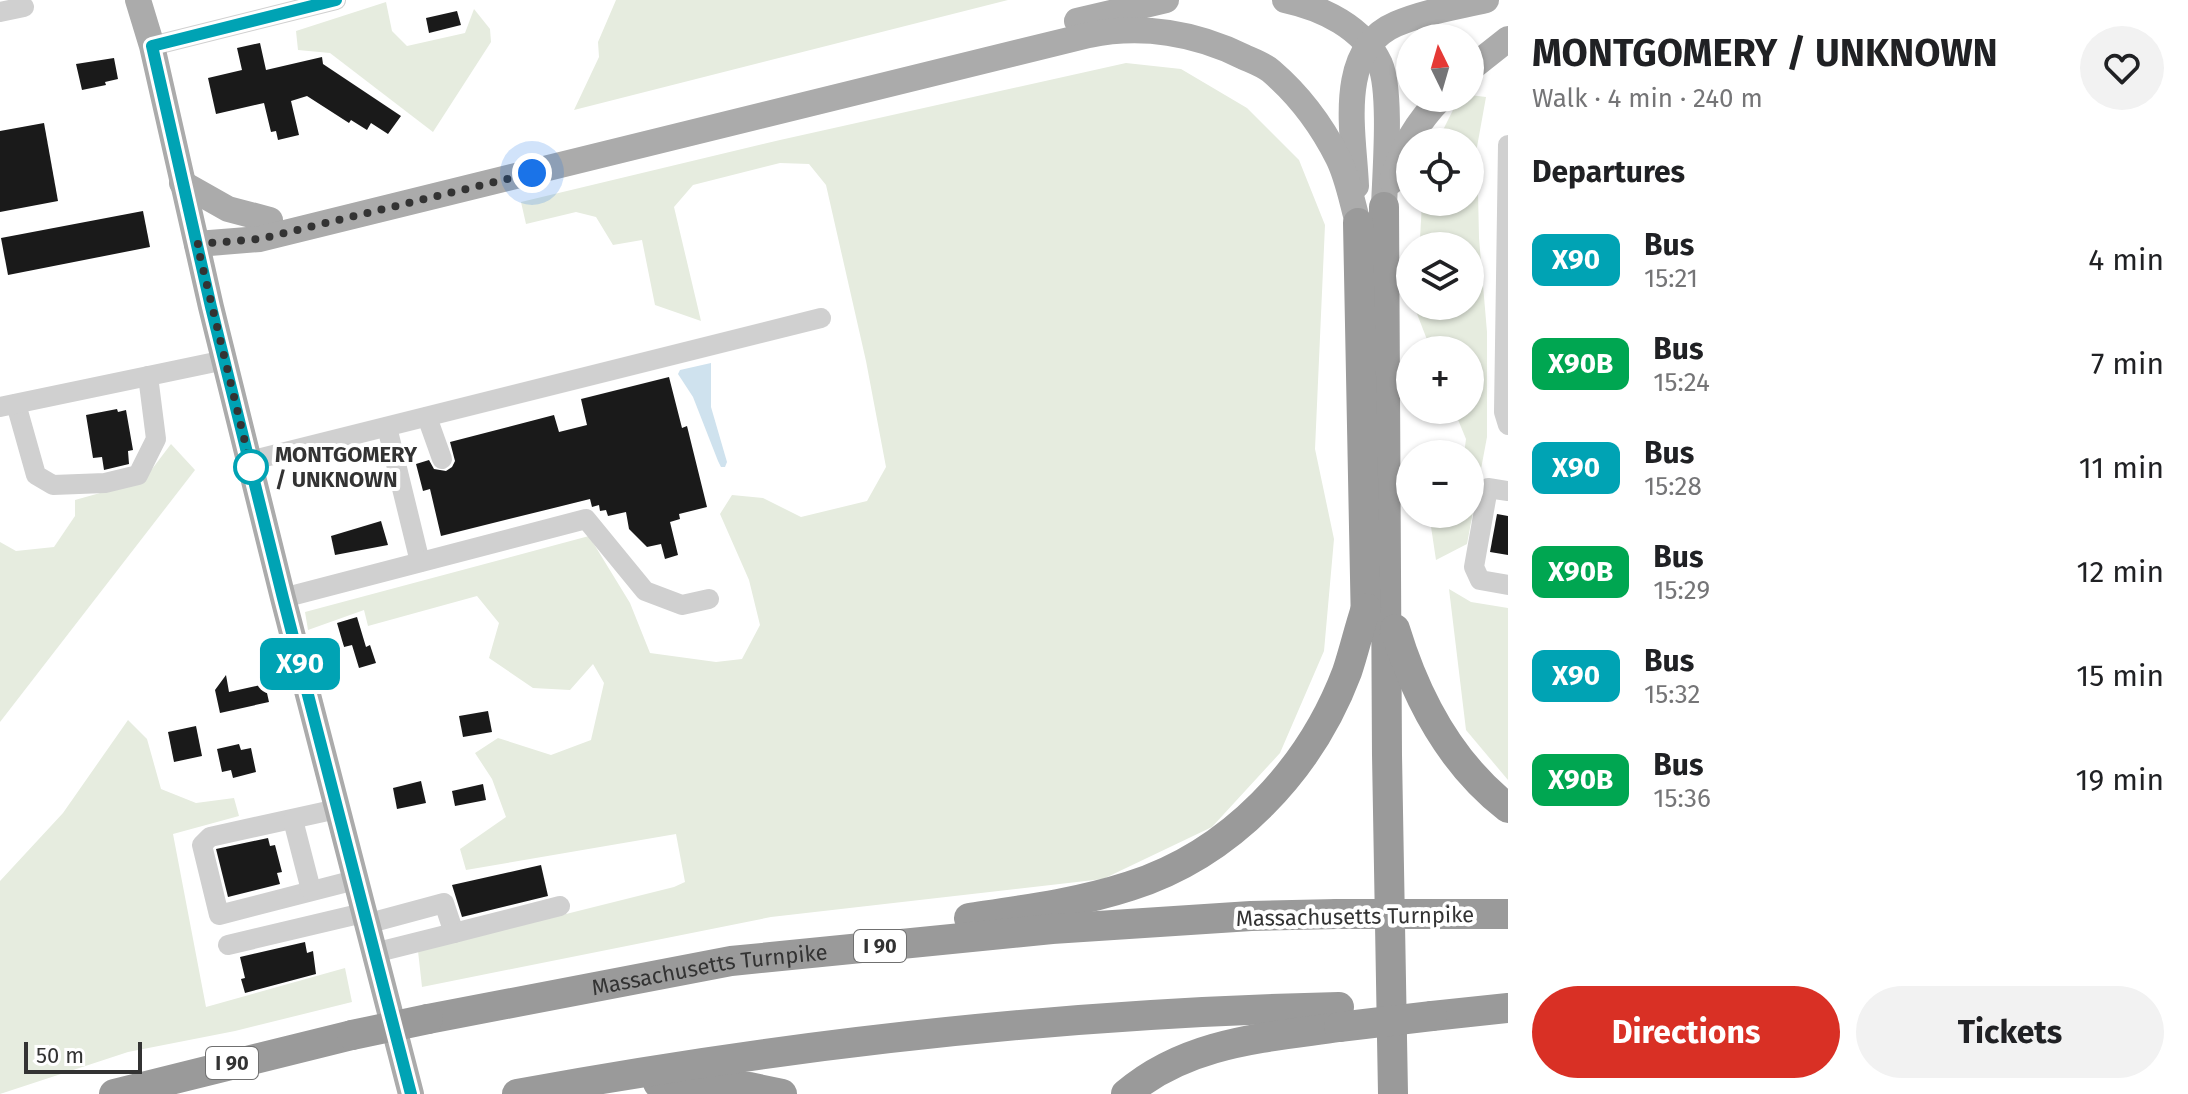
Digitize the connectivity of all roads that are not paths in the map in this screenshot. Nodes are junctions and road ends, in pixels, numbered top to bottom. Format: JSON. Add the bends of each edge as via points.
{"nodes":[{"id":1,"x":138,"y":0,"type":"edge"},
{"id":2,"x":336,"y":0,"type":"edge"},
{"id":3,"x":1166,"y":0,"type":"edge"},
{"id":4,"x":1285,"y":0,"type":"edge"},
{"id":5,"x":1486,"y":0,"type":"edge"},
{"id":6,"x":24,"y":7,"type":"dead end"},
{"id":7,"x":0,"y":12,"type":"edge"},
{"id":8,"x":1508,"y":39,"type":"edge"},
{"id":9,"x":152,"y":46,"type":"junction"},
{"id":10,"x":1367,"y":46,"type":"junction"},
{"id":11,"x":1484,"y":58,"type":"edge"},
{"id":12,"x":1428,"y":112,"type":"edge"},
{"id":13,"x":1508,"y":145,"type":"edge"},
{"id":14,"x":182,"y":183,"type":"junction"},
{"id":15,"x":1384,"y":207,"type":"junction"},
{"id":16,"x":270,"y":220,"type":"junction"},
{"id":17,"x":1358,"y":223,"type":"junction"},
{"id":18,"x":197,"y":244,"type":"junction"},
{"id":19,"x":821,"y":318,"type":"dead end"},
{"id":20,"x":225,"y":360,"type":"junction"},
{"id":21,"x":148,"y":376,"type":"junction"},
{"id":22,"x":8,"y":406,"type":"edge"},
{"id":23,"x":427,"y":417,"type":"junction"},
{"id":24,"x":1508,"y":425,"type":"edge"},
{"id":25,"x":387,"y":427,"type":"junction"},
{"id":26,"x":442,"y":459,"type":"dead end"},
{"id":27,"x":249,"y":461,"type":"junction"},
{"id":28,"x":1508,"y":491,"type":"edge"},
{"id":29,"x":420,"y":562,"type":"junction"},
{"id":30,"x":1508,"y":585,"type":"edge"},
{"id":31,"x":283,"y":598,"type":"junction"},
{"id":32,"x":709,"y":599,"type":"dead end"},
{"id":33,"x":1376,"y":604,"type":"junction"},
{"id":34,"x":1508,"y":808,"type":"edge"},
{"id":35,"x":337,"y":809,"type":"junction"},
{"id":36,"x":293,"y":820,"type":"junction"},
{"id":37,"x":355,"y":880,"type":"junction"},
{"id":38,"x":311,"y":890,"type":"junction"},
{"id":39,"x":560,"y":906,"type":"dead end"},
{"id":40,"x":1508,"y":914,"type":"edge"},
{"id":41,"x":364,"y":918,"type":"junction"},
{"id":42,"x":454,"y":933,"type":"junction"},
{"id":43,"x":228,"y":945,"type":"dead end"},
{"id":44,"x":374,"y":953,"type":"junction"},
{"id":45,"x":731,"y":961,"type":"junction"},
{"id":46,"x":1508,"y":1007,"type":"edge"},
{"id":47,"x":1339,"y":1017,"type":"junction"},
{"id":48,"x":576,"y":1083,"type":"junction"},
{"id":49,"x":114,"y":1094,"type":"edge"},
{"id":50,"x":411,"y":1094,"type":"edge"},
{"id":51,"x":517,"y":1094,"type":"edge"},
{"id":52,"x":782,"y":1094,"type":"edge"},
{"id":53,"x":1126,"y":1094,"type":"edge"},
{"id":54,"x":1376,"y":1094,"type":"edge"},
{"id":55,"x":1393,"y":1094,"type":"edge"}],
"edges":[{"from":1,"to":9,"type":"main road"},
{"from":2,"to":9,"type":"lane"},
{"from":3,"to":16,"type":"main road"},
{"from":4,"to":10,"type":"main road","via":[[1345,24]]},
{"from":5,"to":10,"type":"main road","via":[[1396,24]]},
{"from":6,"to":7,"type":"lane"},
{"from":8,"to":11,"type":"main road"},
{"from":9,"to":14,"type":"main road"},
{"from":10,"to":15,"type":"main road","via":[[1380,65],[1384,87]]},
{"from":10,"to":17,"type":"main road","via":[[1353,91]]},
{"from":12,"to":15,"type":"main road","via":[[1400,154]]},
{"from":13,"to":24,"type":"lane"},
{"from":14,"to":16,"type":"main road","via":[[228,209]]},
{"from":14,"to":18,"type":"main road"},
{"from":15,"to":33,"type":"highway"},
{"from":16,"to":18,"type":"main road"},
{"from":17,"to":18,"type":"main road","via":[[1339,160],[1307,108],[1269,69],[1185,35],[1140,30],[1089,35],[260,239]]},
{"from":17,"to":33,"type":"highway"},
{"from":18,"to":20,"type":"main road"},
{"from":19,"to":23,"type":"lane"},
{"from":20,"to":21,"type":"lane"},
{"from":20,"to":27,"type":"main road"},
{"from":21,"to":22,"type":"lane"},
{"from":21,"to":22,"type":"lane","via":[[156,439],[138,475],[105,483],[53,485],[36,475]]},
{"from":23,"to":25,"type":"lane"},
{"from":23,"to":26,"type":"lane"},
{"from":25,"to":27,"type":"lane"},
{"from":25,"to":29,"type":"lane"},
{"from":27,"to":31,"type":"main road"},
{"from":28,"to":30,"type":"lane","via":[[1488,488],[1474,567],[1480,580]]},
{"from":29,"to":31,"type":"lane"},
{"from":29,"to":32,"type":"lane","via":[[586,519],[645,591],[682,605]]},
{"from":31,"to":35,"type":"main road"},
{"from":33,"to":34,"type":"highway","via":[[1448,744]]},
{"from":33,"to":45,"type":"highway","via":[[1317,735],[1279,787],[1237,829],[1182,863],[1132,886],[1074,901]]},
{"from":33,"to":54,"type":"highway"},
{"from":33,"to":55,"type":"highway"},
{"from":35,"to":36,"type":"lane"},
{"from":35,"to":37,"type":"main road"},
{"from":36,"to":38,"type":"lane"},
{"from":36,"to":38,"type":"lane","via":[[210,837],[202,845],[219,915]]},
{"from":37,"to":38,"type":"lane"},
{"from":37,"to":41,"type":"main road"},
{"from":39,"to":42,"type":"lane"},
{"from":40,"to":45,"type":"highway","name":"Massachusetts Turnpike","number":"I 90","bridge":true,"via":[[1251,916],[1052,929]]},
{"from":41,"to":42,"type":"lane","via":[[444,903]]},
{"from":41,"to":43,"type":"lane"},
{"from":41,"to":44,"type":"main road"},
{"from":42,"to":44,"type":"lane"},
{"from":44,"to":50,"type":"main road"},
{"from":45,"to":49,"type":"highway","name":"Massachusetts Turnpike","number":"I 90","bridge":true,"via":[[352,1035]]},
{"from":46,"to":47,"type":"highway","bridge":true},
{"from":47,"to":48,"type":"highway","via":[[1211,1010],[1017,1025],[674,1065]]},
{"from":47,"to":53,"type":"highway","via":[[1215,1047],[1170,1064]]},
{"from":48,"to":51,"type":"highway"},
{"from":48,"to":52,"type":"highway","via":[[695,1083]]}]}
